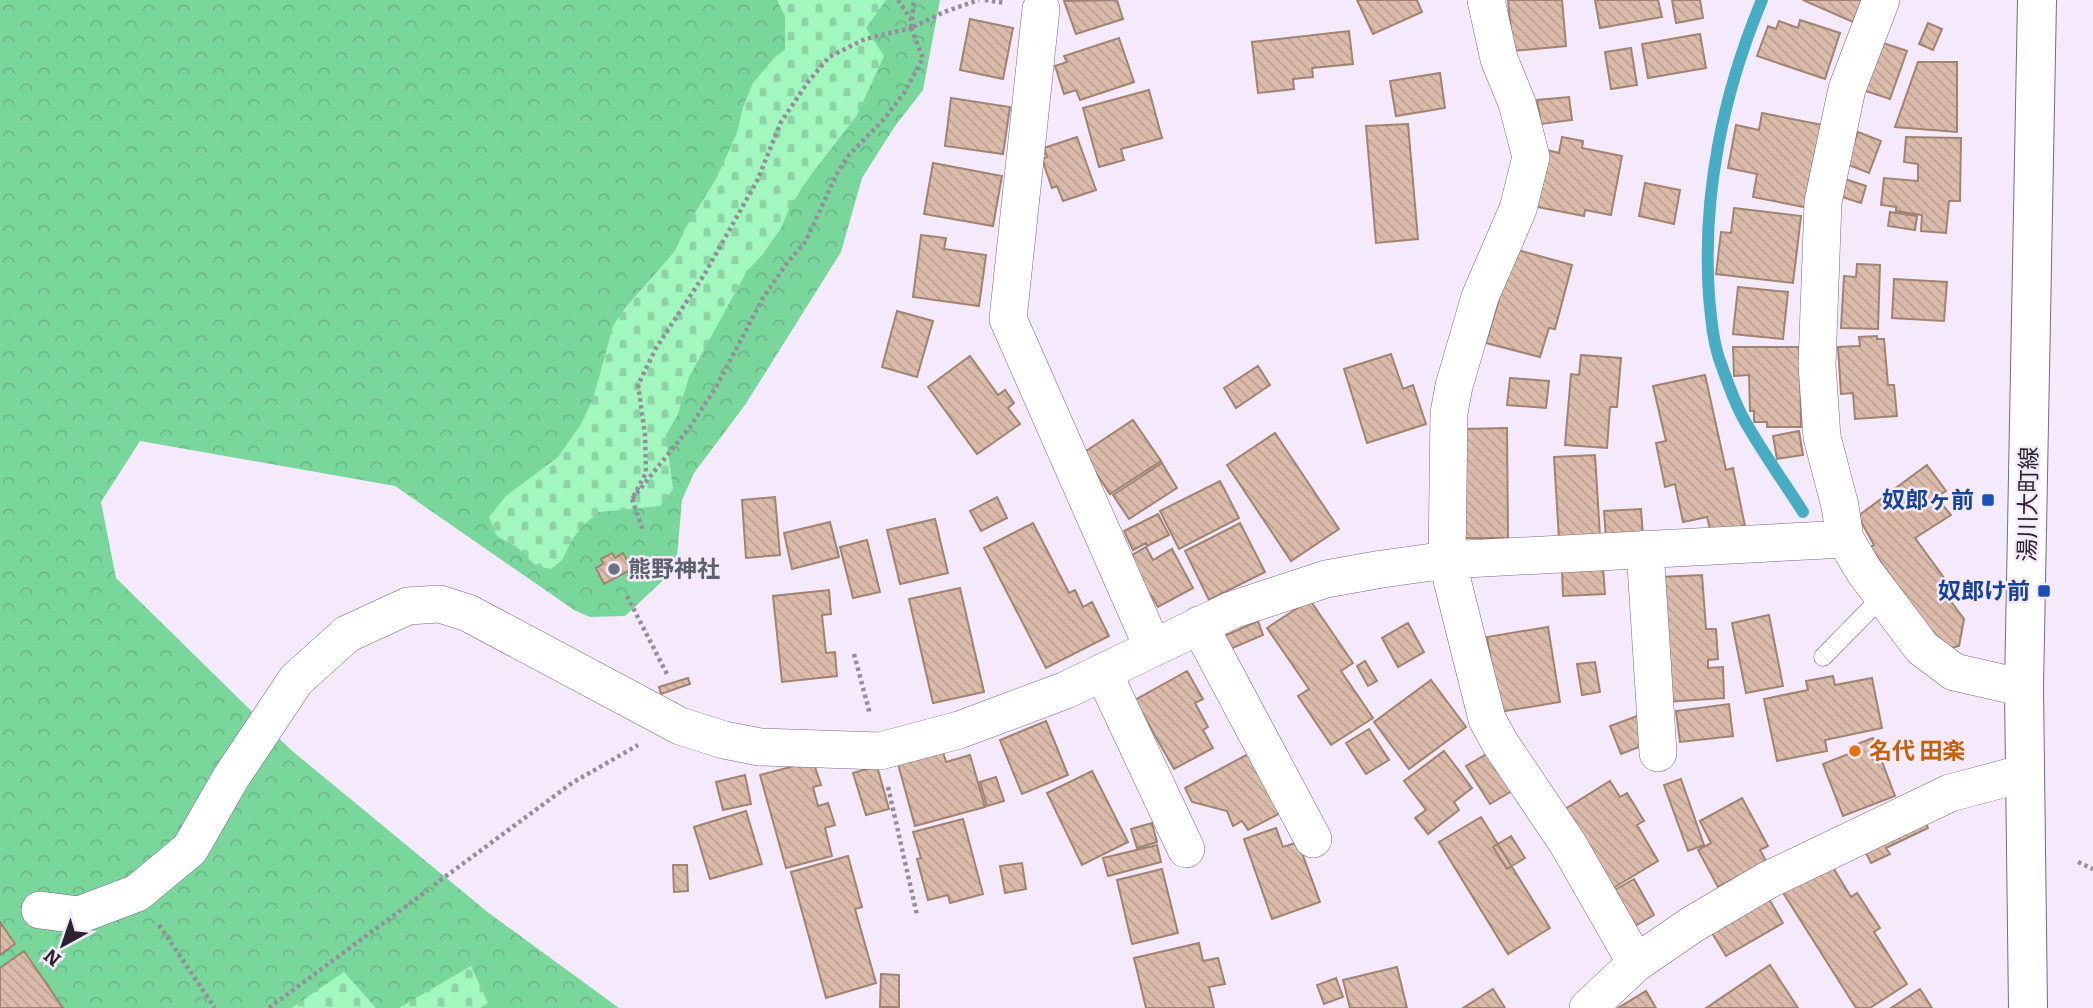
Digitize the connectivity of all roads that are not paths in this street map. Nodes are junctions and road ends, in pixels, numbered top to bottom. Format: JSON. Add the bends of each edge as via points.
{"nodes":[{"id":1,"x":1486,"y":0,"type":"edge"},
{"id":2,"x":1881,"y":0,"type":"edge"},
{"id":3,"x":2037,"y":0,"type":"edge"},
{"id":4,"x":1041,"y":9,"type":"dead end"},
{"id":5,"x":1844,"y":539,"type":"junction"},
{"id":6,"x":1645,"y":549,"type":"junction"},
{"id":7,"x":1447,"y":560,"type":"junction"},
{"id":8,"x":1883,"y":596,"type":"junction"},
{"id":9,"x":1199,"y":625,"type":"junction"},
{"id":10,"x":1153,"y":648,"type":"junction"},
{"id":11,"x":1823,"y":657,"type":"dead end"},
{"id":12,"x":1103,"y":672,"type":"junction"},
{"id":13,"x":2024,"y":688,"type":"junction"},
{"id":14,"x":1658,"y":753,"type":"dead end"},
{"id":15,"x":2025,"y":773,"type":"junction"},
{"id":16,"x":1313,"y":839,"type":"dead end"},
{"id":17,"x":1186,"y":849,"type":"dead end"},
{"id":18,"x":40,"y":910,"type":"dead end"},
{"id":19,"x":1636,"y":963,"type":"junction"},
{"id":20,"x":1588,"y":1008,"type":"edge"},
{"id":21,"x":2028,"y":1008,"type":"edge"}],
"edges":[{"from":1,"to":7,"type":"street","via":[[1499,59],[1531,157],[1518,209],[1480,297],[1454,386],[1449,413]]},
{"from":2,"to":5,"type":"street","via":[[1847,89],[1823,202],[1817,365],[1822,437]]},
{"from":3,"to":13,"type":"main road","name":"湯川大町線"},
{"from":4,"to":10,"type":"street","via":[[1008,318]]},
{"from":5,"to":6,"type":"street"},
{"from":5,"to":8,"type":"street"},
{"from":6,"to":7,"type":"street"},
{"from":6,"to":14,"type":"street"},
{"from":7,"to":9,"type":"street","via":[[1326,579]]},
{"from":7,"to":19,"type":"street","via":[[1488,719],[1568,844]]},
{"from":8,"to":11,"type":"lane"},
{"from":8,"to":13,"type":"street","via":[[1922,648],[1954,672]]},
{"from":9,"to":10,"type":"street"},
{"from":9,"to":16,"type":"street"},
{"from":10,"to":12,"type":"street"},
{"from":12,"to":17,"type":"street"},
{"from":12,"to":18,"type":"street","via":[[959,730],[880,751],[760,747],[689,729],[468,613],[440,604],[408,606],[347,634],[296,680],[190,849],[137,893],[79,915]]},
{"from":13,"to":15,"type":"main road","name":"湯川大町線"},
{"from":15,"to":19,"type":"street","via":[[1950,793],[1862,833],[1768,880]]},
{"from":15,"to":21,"type":"main road","name":"湯川大町線"},
{"from":19,"to":20,"type":"street"}]}
